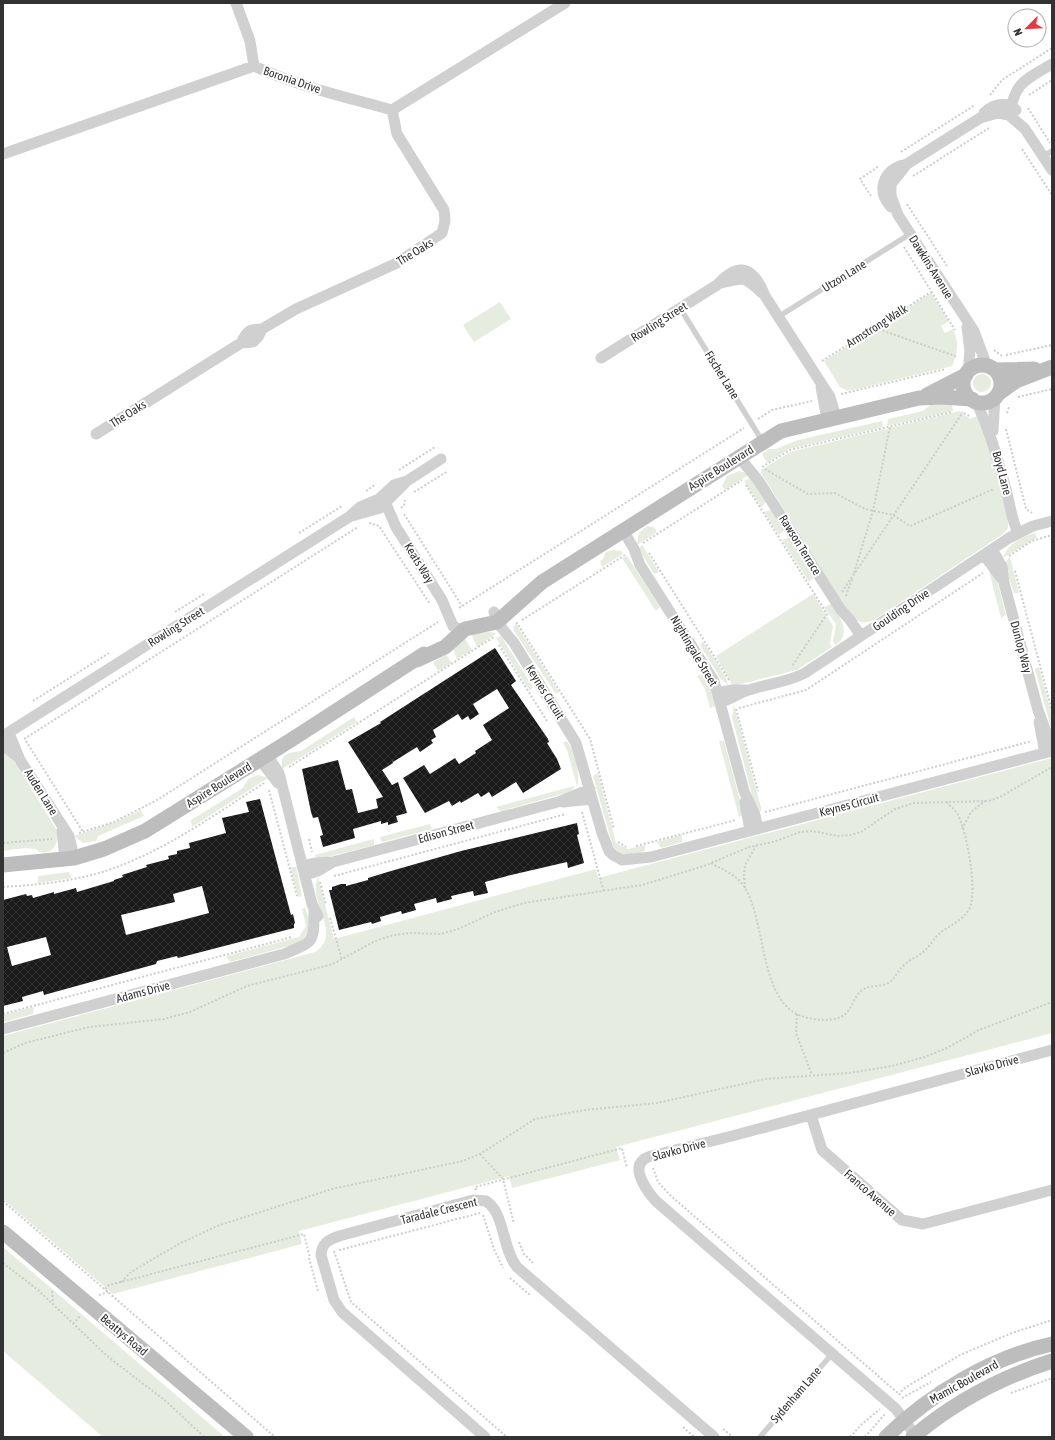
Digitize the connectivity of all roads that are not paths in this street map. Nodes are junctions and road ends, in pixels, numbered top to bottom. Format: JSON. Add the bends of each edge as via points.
{"nodes":[{"id":1,"x":236,"y":3,"type":"edge"},
{"id":2,"x":565,"y":3,"type":"edge"},
{"id":3,"x":1052,"y":64,"type":"edge"},
{"id":4,"x":254,"y":66,"type":"junction"},
{"id":5,"x":392,"y":110,"type":"junction"},
{"id":6,"x":1010,"y":111,"type":"junction"},
{"id":7,"x":1048,"y":153,"type":"edge"},
{"id":8,"x":3,"y":154,"type":"edge"},
{"id":9,"x":1052,"y":170,"type":"edge"},
{"id":10,"x":910,"y":234,"type":"junction"},
{"id":11,"x":680,"y":308,"type":"junction"},
{"id":12,"x":778,"y":317,"type":"junction"},
{"id":13,"x":975,"y":350,"type":"junction"},
{"id":14,"x":601,"y":358,"type":"dead end"},
{"id":15,"x":992,"y":368,"type":"junction"},
{"id":16,"x":1049,"y":368,"type":"edge"},
{"id":17,"x":967,"y":374,"type":"junction"},
{"id":18,"x":919,"y":398,"type":"junction"},
{"id":19,"x":990,"y":402,"type":"junction"},
{"id":20,"x":831,"y":418,"type":"junction"},
{"id":21,"x":96,"y":434,"type":"dead end"},
{"id":22,"x":763,"y":442,"type":"junction"},
{"id":23,"x":743,"y":454,"type":"junction"},
{"id":24,"x":441,"y":459,"type":"dead end"},
{"id":25,"x":389,"y":509,"type":"junction"},
{"id":26,"x":1052,"y":521,"type":"edge"},
{"id":27,"x":1022,"y":531,"type":"junction"},
{"id":28,"x":620,"y":532,"type":"junction"},
{"id":29,"x":988,"y":552,"type":"junction"},
{"id":30,"x":457,"y":618,"type":"junction"},
{"id":31,"x":503,"y":619,"type":"junction"},
{"id":32,"x":858,"y":638,"type":"junction"},
{"id":33,"x":719,"y":698,"type":"junction"},
{"id":34,"x":1038,"y":710,"type":"junction"},
{"id":35,"x":5,"y":736,"type":"edge"},
{"id":36,"x":1050,"y":751,"type":"edge"},
{"id":37,"x":263,"y":757,"type":"junction"},
{"id":38,"x":20,"y":760,"type":"junction"},
{"id":39,"x":282,"y":791,"type":"junction"},
{"id":40,"x":591,"y":794,"type":"junction"},
{"id":41,"x":754,"y":830,"type":"junction"},
{"id":42,"x":70,"y":858,"type":"junction"},
{"id":43,"x":3,"y":865,"type":"edge"},
{"id":44,"x":304,"y":870,"type":"junction"},
{"id":45,"x":3,"y":1029,"type":"edge"},
{"id":46,"x":1052,"y":1050,"type":"edge"},
{"id":47,"x":811,"y":1115,"type":"junction"},
{"id":48,"x":1052,"y":1190,"type":"edge"},
{"id":49,"x":3,"y":1232,"type":"edge"},
{"id":50,"x":1052,"y":1344,"type":"edge"},
{"id":51,"x":832,"y":1354,"type":"junction"},
{"id":52,"x":1052,"y":1361,"type":"edge"},
{"id":53,"x":904,"y":1421,"type":"junction"},
{"id":54,"x":914,"y":1436,"type":"edge"},
{"id":55,"x":246,"y":1437,"type":"edge"},
{"id":56,"x":485,"y":1437,"type":"edge"},
{"id":57,"x":714,"y":1437,"type":"edge"},
{"id":58,"x":760,"y":1437,"type":"edge"},
{"id":59,"x":886,"y":1437,"type":"edge"}],
"edges":[{"from":1,"to":4,"type":"street","via":[[250,41]]},
{"from":2,"to":5,"type":"street"},
{"from":3,"to":6,"type":"street","via":[[1022,83],[1015,91]]},
{"from":4,"to":5,"type":"street","name":"Boronia Drive","via":[[271,74]]},
{"from":4,"to":8,"type":"street","name":"Boronia Drive"},
{"from":5,"to":21,"type":"street","name":"The Oaks","via":[[397,134],[444,210],[442,233],[397,263],[296,309],[262,329],[252,329],[241,343]]},
{"from":6,"to":7,"type":"street"},
{"from":6,"to":10,"type":"street","name":"Dawkins Avenue","via":[[980,118],[907,164],[891,184],[891,196],[898,215]]},
{"from":7,"to":9,"type":"street"},
{"from":10,"to":12,"type":"lane","name":"Utzon Lane"},
{"from":10,"to":13,"type":"street","name":"Dawkins Avenue","via":[[964,319]]},
{"from":11,"to":12,"type":"street","name":"Rowling Street","via":[[717,285],[742,278],[753,284],[765,296]]},
{"from":11,"to":14,"type":"street","name":"Rowling Street"},
{"from":11,"to":22,"type":"lane","name":"Fischer Lane"},
{"from":12,"to":20,"type":"street","name":"Rowling Street","via":[[820,383]]},
{"from":13,"to":15,"type":"street","name":"Dawkins Avenue"},
{"from":13,"to":17,"type":"street","name":"Dawkins Avenue"},
{"from":15,"to":16,"type":"street"},
{"from":15,"to":17,"type":"street","via":[[978,366]]},
{"from":15,"to":19,"type":"street","via":[[1001,381]]},
{"from":16,"to":19,"type":"street","via":[[1016,381]]},
{"from":17,"to":18,"type":"street","name":"Aspire Boulevard"},
{"from":17,"to":19,"type":"street","via":[[965,391]]},
{"from":18,"to":19,"type":"street","name":"Aspire Boulevard","via":[[942,397]]},
{"from":18,"to":20,"type":"street","name":"Aspire Boulevard"},
{"from":19,"to":27,"type":"street","name":"Boyd Lane","via":[[994,442],[1010,504]]},
{"from":20,"to":22,"type":"street","name":"Aspire Boulevard","via":[[789,428]]},
{"from":22,"to":23,"type":"street","name":"Aspire Boulevard"},
{"from":23,"to":28,"type":"street","name":"Aspire Boulevard"},
{"from":23,"to":32,"type":"street","name":"Rawson Terrace","via":[[838,606],[850,620]]},
{"from":24,"to":25,"type":"street","name":"Rowling Street","via":[[407,481],[394,485]]},
{"from":25,"to":30,"type":"street","name":"Keats Way","via":[[396,527],[442,600]]},
{"from":25,"to":35,"type":"street","name":"Rowling Street","via":[[360,507],[349,517]]},
{"from":26,"to":27,"type":"street","name":"Goulding Drive"},
{"from":27,"to":29,"type":"street","name":"Goulding Drive"},
{"from":28,"to":31,"type":"street","name":"Aspire Boulevard","via":[[542,582],[512,595]]},
{"from":28,"to":33,"type":"street","name":"Nightingale Street","via":[[635,548],[640,565],[711,676]]},
{"from":29,"to":32,"type":"street","name":"Goulding Drive"},
{"from":29,"to":34,"type":"street","name":"Dunlop Way","via":[[1002,567]]},
{"from":30,"to":31,"type":"street","name":"Aspire Boulevard","via":[[486,616]]},
{"from":30,"to":37,"type":"street","name":"Aspire Boulevard","via":[[421,657]]},
{"from":31,"to":40,"type":"street","name":"Keynes Circuit","via":[[514,643],[576,743]]},
{"from":32,"to":33,"type":"street","name":"Goulding Drive","via":[[805,673],[747,690],[734,698]]},
{"from":33,"to":41,"type":"street","name":"Nightingale Street"},
{"from":34,"to":36,"type":"street","name":"Dunlop Way"},
{"from":34,"to":36,"type":"street","name":"Dunlop Way","via":[[1041,738]]},
{"from":35,"to":38,"type":"street","name":"Auden Lane","via":[[8,749]]},
{"from":35,"to":38,"type":"street","name":"Auden Lane","via":[[20,741]]},
{"from":36,"to":41,"type":"street","name":"Keynes Circuit"},
{"from":37,"to":39,"type":"street","name":"Adams Drive"},
{"from":37,"to":39,"type":"street","name":"Adams Drive","via":[[279,773]]},
{"from":37,"to":42,"type":"street","name":"Aspire Boulevard","via":[[145,831],[104,849]]},
{"from":38,"to":42,"type":"street","name":"Auden Lane","via":[[61,824]]},
{"from":39,"to":44,"type":"street","name":"Adams Drive"},
{"from":40,"to":41,"type":"street","name":"Keynes Circuit","via":[[602,833],[603,852],[612,864],[622,867]]},
{"from":40,"to":44,"type":"street","name":"Edison Street","via":[[333,862],[318,871]]},
{"from":42,"to":43,"type":"street","name":"Aspire Boulevard"},
{"from":44,"to":45,"type":"street","name":"Adams Drive","via":[[314,909],[315,929],[313,937],[304,946],[284,954]]},
{"from":46,"to":47,"type":"street","name":"Slavko Drive"},
{"from":47,"to":48,"type":"street","name":"Franco Avenue","via":[[822,1150],[902,1220],[923,1224]]},
{"from":47,"to":51,"type":"street","name":"Slavko Drive","via":[[655,1155],[643,1160],[639,1171],[646,1188],[656,1202]]},
{"from":49,"to":55,"type":"street","name":"Beattys Road"},
{"from":50,"to":53,"type":"street","name":"Mamic Boulevard","via":[[1016,1355],[968,1377],[942,1392]]},
{"from":51,"to":53,"type":"street","name":"Slavko Drive","via":[[890,1404]]},
{"from":51,"to":58,"type":"lane","name":"Sydenham Lane"},
{"from":52,"to":54,"type":"street","name":"Mamic Boulevard","via":[[1024,1371],[970,1398]]},
{"from":53,"to":54,"type":"street","name":"Slavko Drive"},
{"from":53,"to":59,"type":"street","name":"Mamic Boulevard"},
{"from":56,"to":57,"type":"street","name":"Taradale Crescent","via":[[342,1312],[334,1300],[321,1255],[325,1242],[339,1236],[479,1200],[486,1201],[494,1209],[510,1257],[517,1267]]}]}
